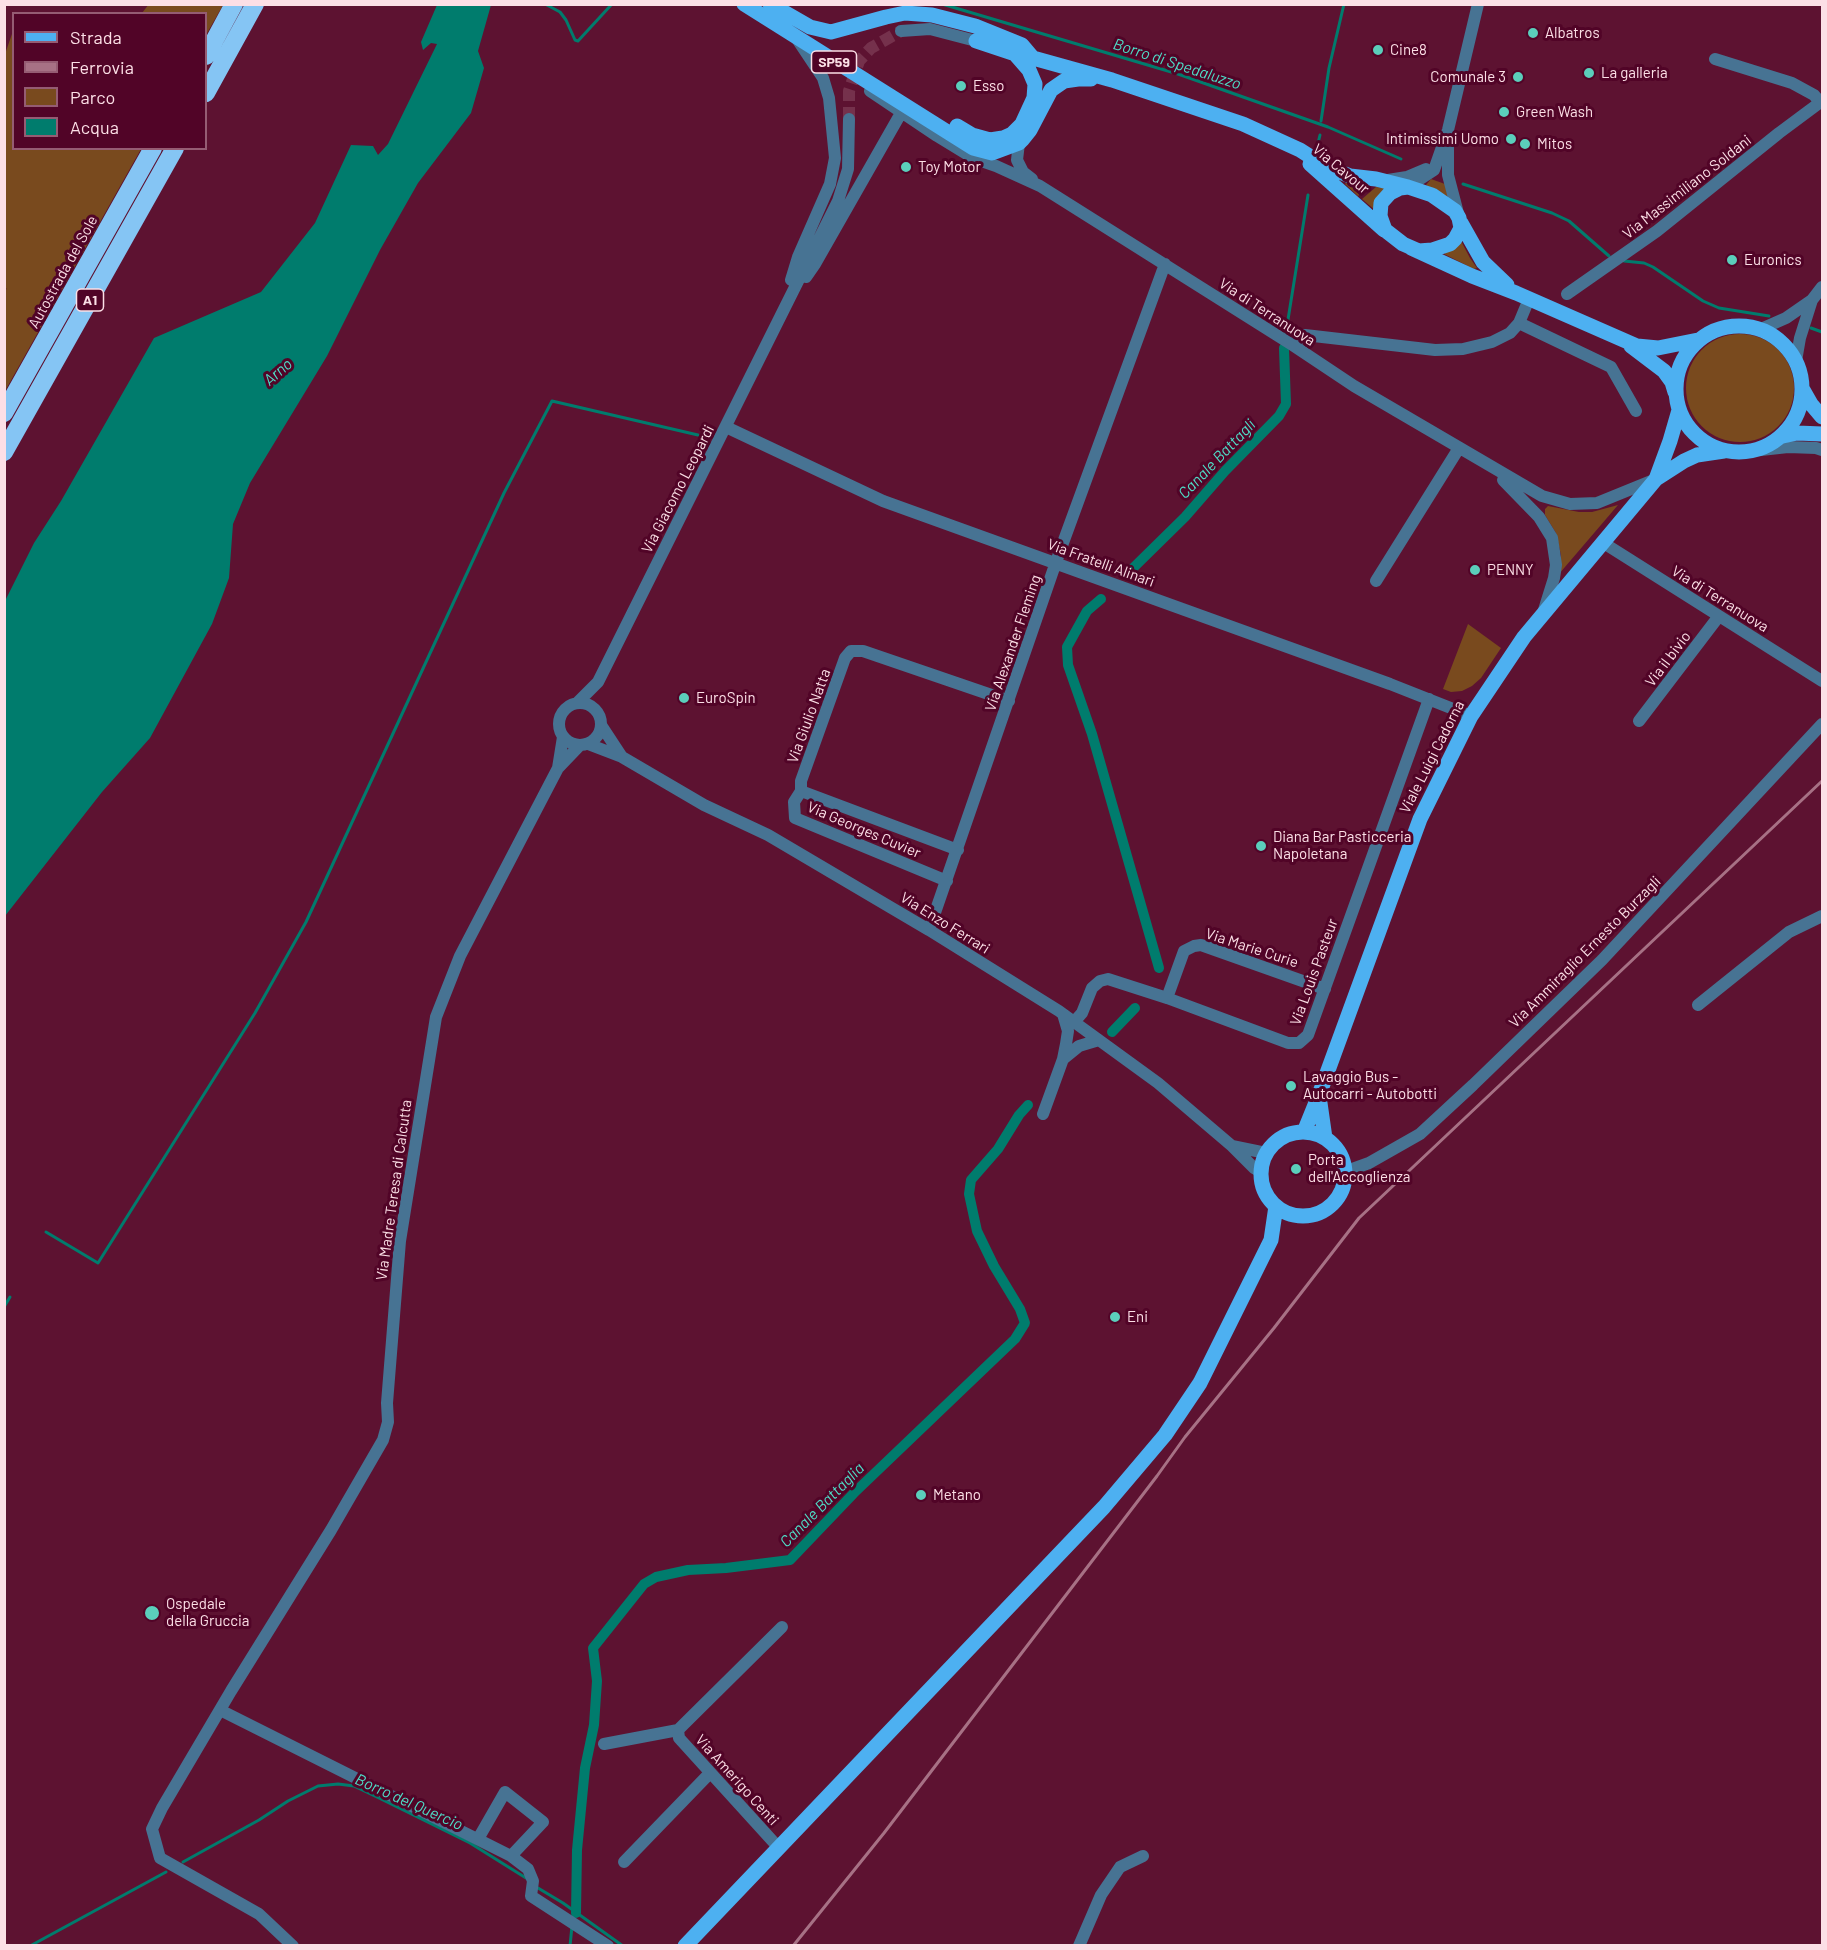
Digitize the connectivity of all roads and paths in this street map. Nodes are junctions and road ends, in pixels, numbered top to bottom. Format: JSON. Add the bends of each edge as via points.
{"nodes":[{"id":1,"x":234,"y":4,"type":"edge"},
{"id":2,"x":255,"y":4,"type":"edge"},
{"id":3,"x":744,"y":4,"type":"edge"},
{"id":4,"x":757,"y":4,"type":"edge"},
{"id":5,"x":770,"y":4,"type":"edge"},
{"id":6,"x":1478,"y":4,"type":"edge"},
{"id":7,"x":901,"y":31,"type":"tunnel mouth"},
{"id":8,"x":796,"y":37,"type":"junction"},
{"id":9,"x":976,"y":41,"type":"joint"},
{"id":10,"x":207,"y":54,"type":"edge"},
{"id":11,"x":1015,"y":54,"type":"junction"},
{"id":12,"x":829,"y":58,"type":"junction"},
{"id":13,"x":1033,"y":58,"type":"junction"},
{"id":14,"x":1715,"y":59,"type":"dead end"},
{"id":15,"x":1112,"y":80,"type":"junction"},
{"id":16,"x":207,"y":91,"type":"edge"},
{"id":17,"x":1821,"y":101,"type":"edge"},
{"id":18,"x":901,"y":113,"type":"junction"},
{"id":19,"x":849,"y":119,"type":"tunnel mouth"},
{"id":20,"x":1448,"y":130,"type":"junction"},
{"id":21,"x":1268,"y":135,"type":"junction"},
{"id":22,"x":1019,"y":143,"type":"junction"},
{"id":23,"x":152,"y":150,"type":"edge"},
{"id":24,"x":174,"y":150,"type":"edge"},
{"id":25,"x":1438,"y":158,"type":"junction"},
{"id":26,"x":1376,"y":179,"type":"junction"},
{"id":27,"x":1040,"y":186,"type":"junction"},
{"id":28,"x":1408,"y":187,"type":"junction"},
{"id":29,"x":1460,"y":221,"type":"junction"},
{"id":30,"x":1388,"y":234,"type":"junction"},
{"id":31,"x":1411,"y":248,"type":"junction"},
{"id":32,"x":1164,"y":264,"type":"junction"},
{"id":33,"x":1822,"y":287,"type":"edge"},
{"id":34,"x":1567,"y":294,"type":"dead end"},
{"id":35,"x":1523,"y":296,"type":"junction"},
{"id":36,"x":1812,"y":300,"type":"junction"},
{"id":37,"x":783,"y":310,"type":"junction"},
{"id":38,"x":1519,"y":323,"type":"junction"},
{"id":39,"x":1761,"y":329,"type":"junction"},
{"id":40,"x":1618,"y":337,"type":"junction"},
{"id":41,"x":1700,"y":340,"type":"junction"},
{"id":42,"x":1294,"y":346,"type":"junction"},
{"id":43,"x":1796,"y":361,"type":"junction"},
{"id":44,"x":1803,"y":390,"type":"junction"},
{"id":45,"x":1676,"y":393,"type":"junction"},
{"id":46,"x":1679,"y":410,"type":"junction"},
{"id":47,"x":1636,"y":411,"type":"dead end"},
{"id":48,"x":4,"y":413,"type":"edge"},
{"id":49,"x":1822,"y":417,"type":"edge"},
{"id":50,"x":726,"y":427,"type":"junction"},
{"id":51,"x":1822,"y":434,"type":"edge"},
{"id":52,"x":1783,"y":436,"type":"junction"},
{"id":53,"x":1459,"y":448,"type":"junction"},
{"id":54,"x":1761,"y":450,"type":"junction"},
{"id":55,"x":1822,"y":450,"type":"edge"},
{"id":56,"x":1724,"y":451,"type":"junction"},
{"id":57,"x":4,"y":452,"type":"edge"},
{"id":58,"x":1479,"y":460,"type":"junction"},
{"id":59,"x":1656,"y":479,"type":"junction"},
{"id":60,"x":1602,"y":542,"type":"junction"},
{"id":61,"x":1056,"y":562,"type":"junction"},
{"id":62,"x":1376,"y":581,"type":"dead end"},
{"id":63,"x":1541,"y":616,"type":"junction"},
{"id":64,"x":1719,"y":616,"type":"junction"},
{"id":65,"x":1822,"y":681,"type":"edge"},
{"id":66,"x":598,"y":682,"type":"junction"},
{"id":67,"x":1429,"y":699,"type":"junction"},
{"id":68,"x":1009,"y":701,"type":"junction"},
{"id":69,"x":577,"y":703,"type":"junction"},
{"id":70,"x":1471,"y":716,"type":"junction"},
{"id":71,"x":599,"y":719,"type":"junction"},
{"id":72,"x":1639,"y":721,"type":"dead end"},
{"id":73,"x":1822,"y":724,"type":"edge"},
{"id":74,"x":563,"y":737,"type":"junction"},
{"id":75,"x":584,"y":744,"type":"junction"},
{"id":76,"x":622,"y":757,"type":"junction"},
{"id":77,"x":558,"y":768,"type":"junction"},
{"id":78,"x":801,"y":791,"type":"junction"},
{"id":79,"x":958,"y":850,"type":"junction"},
{"id":80,"x":947,"y":881,"type":"junction"},
{"id":81,"x":1822,"y":916,"type":"edge"},
{"id":82,"x":929,"y":930,"type":"junction"},
{"id":83,"x":1325,"y":989,"type":"junction"},
{"id":84,"x":1167,"y":998,"type":"junction"},
{"id":85,"x":1698,"y":1005,"type":"dead end"},
{"id":86,"x":1063,"y":1014,"type":"junction"},
{"id":87,"x":436,"y":1017,"type":"joint"},
{"id":88,"x":1074,"y":1022,"type":"junction"},
{"id":89,"x":1099,"y":1040,"type":"junction"},
{"id":90,"x":1063,"y":1059,"type":"junction"},
{"id":91,"x":1318,"y":1095,"type":"junction"},
{"id":92,"x":1043,"y":1114,"type":"dead end"},
{"id":93,"x":1304,"y":1132,"type":"junction"},
{"id":94,"x":1325,"y":1138,"type":"junction"},
{"id":95,"x":1232,"y":1146,"type":"junction"},
{"id":96,"x":1266,"y":1153,"type":"junction"},
{"id":97,"x":1261,"y":1172,"type":"junction"},
{"id":98,"x":1344,"y":1172,"type":"junction"},
{"id":99,"x":1276,"y":1206,"type":"junction"},
{"id":100,"x":1297,"y":1215,"type":"junction"},
{"id":101,"x":1271,"y":1240,"type":"junction"},
{"id":102,"x":782,"y":1627,"type":"dead end"},
{"id":103,"x":220,"y":1710,"type":"junction"},
{"id":104,"x":678,"y":1730,"type":"junction"},
{"id":105,"x":604,"y":1744,"type":"dead end"},
{"id":106,"x":710,"y":1773,"type":"junction"},
{"id":107,"x":478,"y":1839,"type":"junction"},
{"id":108,"x":778,"y":1847,"type":"junction"},
{"id":109,"x":511,"y":1856,"type":"junction"},
{"id":110,"x":1143,"y":1856,"type":"dead end"},
{"id":111,"x":624,"y":1862,"type":"dead end"},
{"id":112,"x":293,"y":1946,"type":"edge"},
{"id":113,"x":608,"y":1946,"type":"edge"},
{"id":114,"x":685,"y":1946,"type":"edge"},
{"id":115,"x":1079,"y":1946,"type":"edge"}],
"edges":[{"from":1,"to":10,"type":"highway"},
{"from":2,"to":16,"type":"highway"},
{"from":3,"to":8,"type":"main road","number":"SP59"},
{"from":4,"to":11,"type":"main road","via":[[972,135],[990,140],[1012,134],[1022,124],[1034,98],[1035,84],[1029,70]]},
{"from":5,"to":13,"type":"main road","name":"Via Cavour","via":[[810,27],[831,32],[886,17],[932,15],[1022,45]]},
{"from":6,"to":20,"type":"street"},
{"from":7,"to":9,"type":"street","via":[[930,29]]},
{"from":8,"to":12,"type":"main road","number":"SP59"},
{"from":8,"to":37,"type":"street","name":"Via Giacomo Leopardi","via":[[823,78],[835,158],[830,184],[798,257]]},
{"from":9,"to":11,"type":"main road","name":"Via Cavour"},
{"from":11,"to":13,"type":"main road","name":"Via Cavour"},
{"from":12,"to":18,"type":"street","name":"Via di Terranuova"},
{"from":12,"to":22,"type":"main road","number":"SP59","via":[[973,148],[992,153]]},
{"from":13,"to":15,"type":"main road","name":"Via Cavour"},
{"from":14,"to":17,"type":"street","via":[[1792,83]]},
{"from":15,"to":21,"type":"main road","name":"Via Cavour"},
{"from":15,"to":22,"type":"main road","via":[[1064,81],[1051,90]]},
{"from":17,"to":34,"type":"street","name":"Via Massimiliano Soldani","via":[[1657,231]]},
{"from":18,"to":27,"type":"street","name":"Via di Terranuova","via":[[973,158]]},
{"from":18,"to":37,"type":"street","name":"Via Giacomo Leopardi","via":[[815,264]]},
{"from":19,"to":37,"type":"street","name":"Via Giacomo Leopardi","via":[[848,169],[838,201]]},
{"from":20,"to":25,"type":"street"},
{"from":20,"to":29,"type":"street","via":[[1448,175]]},
{"from":21,"to":26,"type":"main road","name":"Via Cavour","via":[[1325,166],[1350,176]]},
{"from":21,"to":30,"type":"main road","name":"Via Cavour","via":[[1308,162]]},
{"from":22,"to":27,"type":"street","name":"Via di Terranuova","via":[[1017,160],[1023,172]]},
{"from":23,"to":48,"type":"highway","name":"Autostrada del Sole","number":"A1"},
{"from":24,"to":57,"type":"highway","number":"A1"},
{"from":25,"to":26,"type":"street","via":[[1422,172],[1395,180]]},
{"from":25,"to":28,"type":"street","via":[[1434,170]]},
{"from":26,"to":28,"type":"main road","name":"Via Cavour"},
{"from":27,"to":32,"type":"street","name":"Via di Terranuova"},
{"from":28,"to":29,"type":"main road","name":"Via Cavour","via":[[1440,200],[1455,211]]},
{"from":28,"to":30,"type":"main road","name":"Via Cavour","via":[[1390,193],[1382,202],[1380,216]]},
{"from":29,"to":31,"type":"main road","via":[[1459,234],[1445,246],[1424,251]]},
{"from":29,"to":35,"type":"main road","name":"Via Cavour","via":[[1491,272]]},
{"from":30,"to":31,"type":"main road","name":"Via Cavour"},
{"from":31,"to":35,"type":"main road","name":"Via Cavour"},
{"from":32,"to":42,"type":"street","name":"Via di Terranuova"},
{"from":32,"to":61,"type":"street","name":"Via Alexander Fleming"},
{"from":33,"to":36,"type":"street"},
{"from":35,"to":38,"type":"street"},
{"from":35,"to":40,"type":"main road","name":"Via Cavour"},
{"from":36,"to":39,"type":"street"},
{"from":36,"to":43,"type":"street"},
{"from":37,"to":50,"type":"street","name":"Via Giacomo Leopardi"},
{"from":38,"to":42,"type":"street","via":[[1492,342],[1463,349],[1435,350],[1305,335]]},
{"from":38,"to":47,"type":"street","via":[[1611,367]]},
{"from":39,"to":41,"type":"main road","via":[[1729,327]]},
{"from":39,"to":43,"type":"main road","via":[[1775,337]]},
{"from":40,"to":41,"type":"main road","name":"Via Cavour","via":[[1638,346],[1658,348]]},
{"from":40,"to":45,"type":"main road","name":"Via Cavour","via":[[1664,371]]},
{"from":41,"to":45,"type":"main road","via":[[1681,363]]},
{"from":42,"to":53,"type":"street","name":"Via di Terranuova"},
{"from":43,"to":44,"type":"main road"},
{"from":44,"to":49,"type":"main road"},
{"from":44,"to":52,"type":"main road","via":[[1794,422]]},
{"from":45,"to":46,"type":"main road"},
{"from":46,"to":56,"type":"main road","via":[[1696,436]]},
{"from":46,"to":59,"type":"main road","name":"Viale Luigi Cadorna"},
{"from":50,"to":61,"type":"street","name":"Via Fratelli Alinari","via":[[883,501]]},
{"from":50,"to":66,"type":"street","name":"Via Giacomo Leopardi"},
{"from":51,"to":52,"type":"main road","via":[[1797,432]]},
{"from":52,"to":54,"type":"main road"},
{"from":53,"to":58,"type":"street","name":"Via di Terranuova"},
{"from":53,"to":62,"type":"street"},
{"from":54,"to":55,"type":"street"},
{"from":54,"to":56,"type":"main road"},
{"from":56,"to":59,"type":"main road","name":"Viale Luigi Cadorna","via":[[1684,460]]},
{"from":58,"to":59,"type":"street","name":"Via di Terranuova","via":[[1542,496],[1570,504],[1597,503]]},
{"from":58,"to":63,"type":"street","name":"Via di Terranuova","via":[[1539,517],[1552,538],[1555,572]]},
{"from":59,"to":60,"type":"main road","name":"Viale Luigi Cadorna"},
{"from":60,"to":63,"type":"main road","name":"Viale Luigi Cadorna"},
{"from":60,"to":64,"type":"street","name":"Via di Terranuova"},
{"from":61,"to":67,"type":"street","name":"Via Fratelli Alinari"},
{"from":61,"to":68,"type":"street","name":"Via Alexander Fleming"},
{"from":63,"to":70,"type":"main road","name":"Viale Luigi Cadorna"},
{"from":64,"to":65,"type":"street","name":"Via di Terranuova"},
{"from":64,"to":72,"type":"street","name":"Via il bivio"},
{"from":66,"to":69,"type":"street","name":"Via Giacomo Leopardi"},
{"from":66,"to":71,"type":"street","name":"Via Giacomo Leopardi"},
{"from":67,"to":70,"type":"street","name":"Via Fratelli Alinari"},
{"from":67,"to":83,"type":"street","name":"Via Louis Pasteur"},
{"from":68,"to":78,"type":"street","name":"Via Giulio Natta","via":[[863,651],[851,651],[845,658],[801,781]]},
{"from":68,"to":79,"type":"street","name":"Via Alexander Fleming"},
{"from":69,"to":71,"type":"street","via":[[589,705]]},
{"from":69,"to":74,"type":"street","name":"Via Giacomo Leopardi","via":[[561,713]]},
{"from":70,"to":91,"type":"main road","name":"Viale Luigi Cadorna","via":[[1420,819]]},
{"from":71,"to":75,"type":"street","name":"Via Giacomo Leopardi","via":[[597,736]]},
{"from":71,"to":76,"type":"street"},
{"from":73,"to":98,"type":"street","name":"Via Ammiraglio Ernesto Burzagli","via":[[1602,960],[1458,1099],[1420,1134],[1369,1163]]},
{"from":74,"to":75,"type":"street","via":[[568,742]]},
{"from":74,"to":77,"type":"street","name":"Via Giacomo Leopardi"},
{"from":75,"to":76,"type":"street","name":"Via Enzo Ferrari"},
{"from":75,"to":77,"type":"street","name":"Via Giacomo Leopardi"},
{"from":76,"to":82,"type":"street","name":"Via Enzo Ferrari","via":[[704,805],[768,835]]},
{"from":77,"to":87,"type":"street","name":"Via Giacomo Leopardi","via":[[460,956]]},
{"from":78,"to":79,"type":"street"},
{"from":78,"to":80,"type":"street","name":"Via Georges Cuvier","via":[[794,802],[795,818]]},
{"from":79,"to":80,"type":"street","name":"Via Alexander Fleming"},
{"from":80,"to":82,"type":"street","name":"Via Alexander Fleming"},
{"from":81,"to":85,"type":"street","via":[[1789,932]]},
{"from":82,"to":86,"type":"street","name":"Via Enzo Ferrari"},
{"from":83,"to":84,"type":"street","name":"Via Marie Curie","via":[[1201,945],[1184,951]]},
{"from":83,"to":84,"type":"street","name":"Via Louis Pasteur","via":[[1308,1035],[1299,1042],[1288,1043]]},
{"from":84,"to":88,"type":"street","name":"Via Louis Pasteur","via":[[1115,980],[1100,981],[1092,988]]},
{"from":86,"to":88,"type":"street","name":"Via Enzo Ferrari"},
{"from":86,"to":90,"type":"street","via":[[1068,1031]]},
{"from":87,"to":103,"type":"street","name":"Via Madre Teresa di Calcutta","via":[[399,1242],[388,1422],[383,1440]]},
{"from":88,"to":89,"type":"street","name":"Via Enzo Ferrari"},
{"from":89,"to":90,"type":"street","via":[[1079,1046]]},
{"from":89,"to":95,"type":"street","name":"Via Enzo Ferrari","via":[[1158,1083]]},
{"from":90,"to":92,"type":"street"},
{"from":91,"to":93,"type":"main road","name":"Viale Luigi Cadorna"},
{"from":91,"to":94,"type":"main road","name":"Viale Luigi Cadorna"},
{"from":93,"to":94,"type":"main road"},
{"from":93,"to":96,"type":"main road","via":[[1282,1137]]},
{"from":94,"to":98,"type":"main road","via":[[1342,1159]]},
{"from":95,"to":96,"type":"street"},
{"from":95,"to":97,"type":"street","name":"Via Enzo Ferrari"},
{"from":96,"to":97,"type":"main road"},
{"from":97,"to":99,"type":"main road","via":[[1262,1185]]},
{"from":98,"to":100,"type":"main road","via":[[1336,1199],[1312,1215]]},
{"from":99,"to":100,"type":"main road"},
{"from":99,"to":101,"type":"main road"},
{"from":100,"to":101,"type":"main road"},
{"from":101,"to":108,"type":"main road","via":[[1200,1383],[1166,1435],[1104,1507]]},
{"from":102,"to":104,"type":"street"},
{"from":103,"to":107,"type":"street"},
{"from":103,"to":112,"type":"street","name":"Via Madre Teresa di Calcutta","via":[[152,1829],[160,1858],[259,1914]]},
{"from":104,"to":105,"type":"street"},
{"from":104,"to":106,"type":"street","name":"Via Amerigo Centi","via":[[679,1738]]},
{"from":106,"to":108,"type":"street","name":"Via Amerigo Centi"},
{"from":106,"to":111,"type":"street"},
{"from":107,"to":109,"type":"street"},
{"from":107,"to":109,"type":"street","via":[[506,1792],[543,1822]]},
{"from":108,"to":114,"type":"main road"},
{"from":109,"to":113,"type":"street","via":[[528,1869],[533,1881],[531,1896]]},
{"from":110,"to":115,"type":"street","via":[[1120,1867],[1101,1895]]}]}
